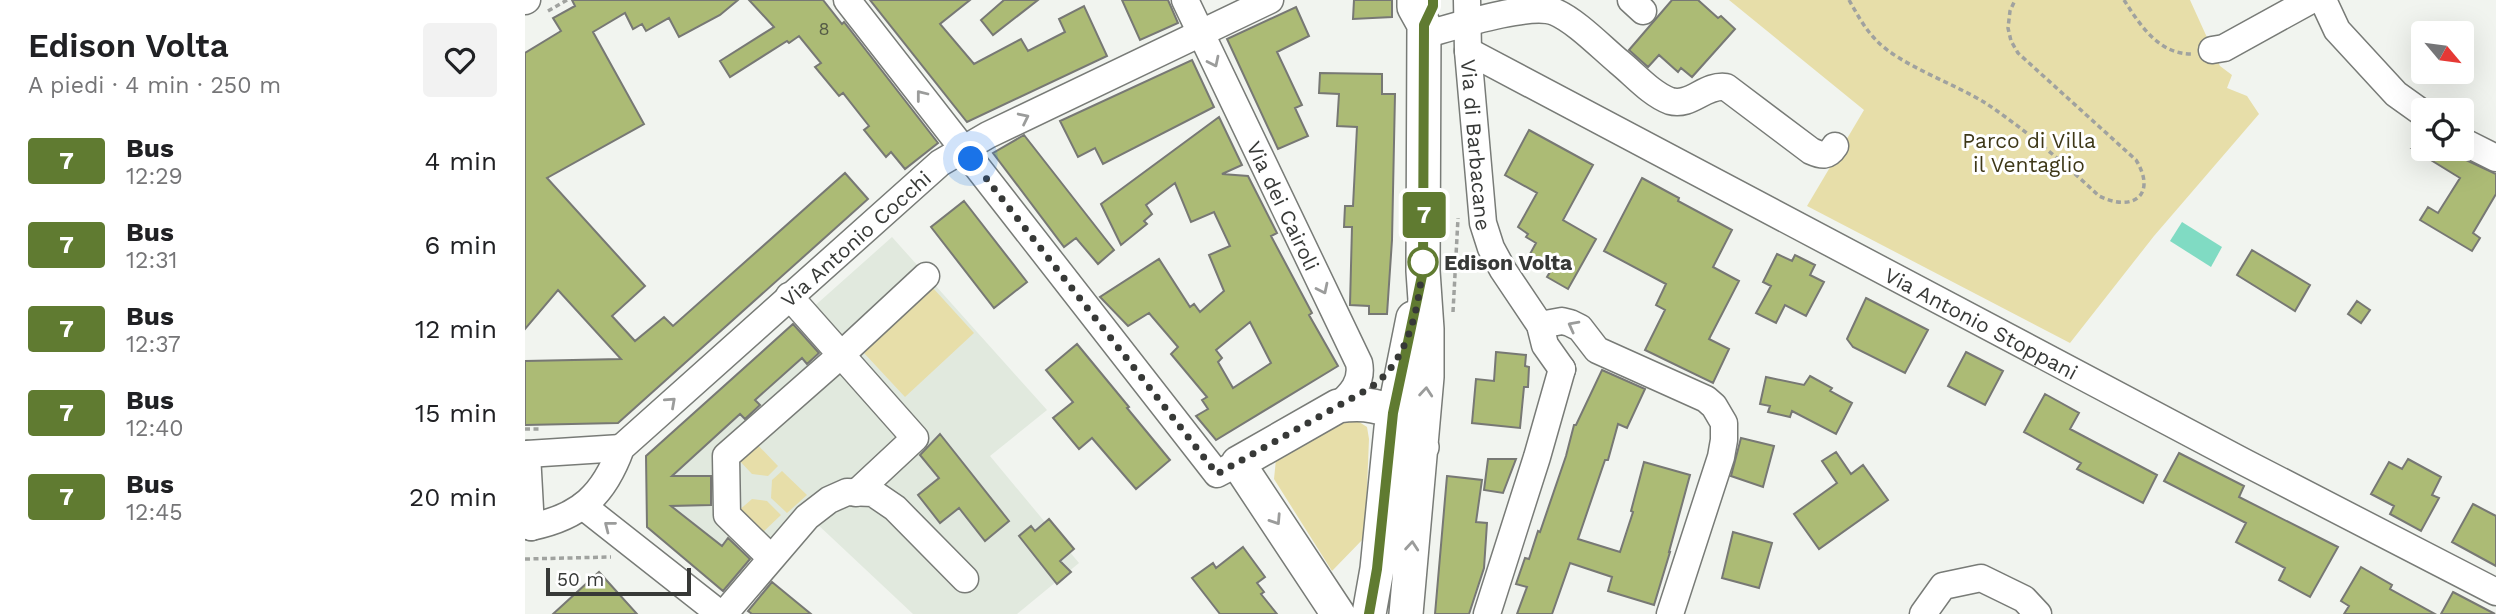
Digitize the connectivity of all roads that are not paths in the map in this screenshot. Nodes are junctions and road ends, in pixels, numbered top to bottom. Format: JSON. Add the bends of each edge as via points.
{"nodes":[{"id":1,"x":847,"y":0,"type":"edge"},
{"id":2,"x":1185,"y":0,"type":"edge"},
{"id":3,"x":1270,"y":0,"type":"edge"},
{"id":4,"x":2311,"y":0,"type":"edge"},
{"id":5,"x":2323,"y":0,"type":"edge"},
{"id":6,"x":1479,"y":10,"type":"edge"},
{"id":7,"x":1424,"y":15,"type":"edge"},
{"id":8,"x":1200,"y":33,"type":"junction"},
{"id":9,"x":2212,"y":50,"type":"road end"},
{"id":10,"x":1468,"y":51,"type":"junction"},
{"id":11,"x":2411,"y":105,"type":"edge"},
{"id":12,"x":1836,"y":146,"type":"dead end"},
{"id":13,"x":2474,"y":147,"type":"edge"},
{"id":14,"x":963,"y":148,"type":"junction"},
{"id":15,"x":2496,"y":158,"type":"edge"},
{"id":16,"x":926,"y":276,"type":"dead end"},
{"id":17,"x":789,"y":296,"type":"junction"},
{"id":18,"x":1540,"y":325,"type":"junction"},
{"id":19,"x":1419,"y":336,"type":"junction"},
{"id":20,"x":1597,"y":350,"type":"junction"},
{"id":21,"x":842,"y":355,"type":"junction"},
{"id":22,"x":1562,"y":369,"type":"junction"},
{"id":23,"x":1338,"y":406,"type":"junction"},
{"id":24,"x":1393,"y":413,"type":"junction"},
{"id":25,"x":621,"y":447,"type":"junction"},
{"id":26,"x":1422,"y":447,"type":"junction"},
{"id":27,"x":526,"y":453,"type":"edge"},
{"id":28,"x":1227,"y":469,"type":"junction"},
{"id":29,"x":856,"y":492,"type":"junction"},
{"id":30,"x":583,"y":506,"type":"junction"},
{"id":31,"x":528,"y":530,"type":"edge"},
{"id":32,"x":771,"y":558,"type":"junction"},
{"id":33,"x":965,"y":579,"type":"dead end"},
{"id":34,"x":2496,"y":592,"type":"edge"},
{"id":35,"x":722,"y":614,"type":"edge"},
{"id":36,"x":1338,"y":614,"type":"edge"},
{"id":37,"x":1369,"y":614,"type":"edge"},
{"id":38,"x":1406,"y":614,"type":"edge"},
{"id":39,"x":1487,"y":614,"type":"edge"},
{"id":40,"x":1670,"y":614,"type":"edge"},
{"id":41,"x":1923,"y":614,"type":"edge"},
{"id":42,"x":2038,"y":614,"type":"edge"}],
"edges":[{"from":14,"to":1,"type":"street","one_way":true},
{"from":2,"to":8,"type":"street","name":"Via dei Cairoli"},
{"from":3,"to":8,"type":"street","name":"Via Antonio Cocchi"},
{"from":4,"to":9,"type":"street","via":[[2224,48]]},
{"from":5,"to":11,"type":"street","via":[[2337,30]]},
{"from":6,"to":7,"type":"street"},
{"from":6,"to":10,"type":"street","name":"Via di Barbacane"},
{"from":6,"to":12,"type":"street","via":[[1558,13],[1670,100],[1688,101],[1711,88],[1726,87],[1811,151],[1824,156]]},
{"from":7,"to":19,"type":"main road"},
{"from":14,"to":8,"type":"street","name":"Via Antonio Cocchi","one_way":true},
{"from":8,"to":23,"type":"street","name":"Via dei Cairoli","one_way":true,"via":[[1359,363],[1358,382]]},
{"from":10,"to":18,"type":"street","name":"Via di Barbacane","via":[[1483,223],[1503,270]]},
{"from":10,"to":34,"type":"street","name":"Via Antonio Stoppani"},
{"from":13,"to":15,"type":"street"},
{"from":14,"to":17,"type":"street","name":"Via Antonio Cocchi"},
{"from":14,"to":28,"type":"street"},
{"from":16,"to":21,"type":"street"},
{"from":17,"to":21,"type":"street"},
{"from":25,"to":17,"type":"street","name":"Via Antonio Cocchi","one_way":true},
{"from":20,"to":18,"type":"street","one_way":true,"via":[[1580,328],[1570,323]]},
{"from":18,"to":22,"type":"street","name":"Via di Barbacane","via":[[1545,345]]},
{"from":19,"to":23,"type":"street","via":[[1382,378]]},
{"from":19,"to":24,"type":"main road"},
{"from":26,"to":19,"type":"main road","one_way":true,"via":[[1427,377]]},
{"from":20,"to":22,"type":"street"},
{"from":20,"to":40,"type":"street","via":[[1706,398],[1724,423],[1721,457]]},
{"from":21,"to":29,"type":"street","via":[[915,438]]},
{"from":21,"to":32,"type":"street","via":[[726,456],[727,515]]},
{"from":22,"to":39,"type":"street"},
{"from":23,"to":24,"type":"main road","via":[[1364,404]]},
{"from":23,"to":28,"type":"main road"},
{"from":24,"to":26,"type":"main road","via":[[1409,426]]},
{"from":24,"to":37,"type":"main road"},
{"from":25,"to":27,"type":"street"},
{"from":25,"to":30,"type":"street","via":[[604,484]]},
{"from":38,"to":26,"type":"main road","one_way":true},
{"from":27,"to":31,"type":"street"},
{"from":28,"to":36,"type":"main road","one_way":true},
{"from":29,"to":32,"type":"street","via":[[822,505]]},
{"from":29,"to":33,"type":"street","via":[[873,493],[895,508]]},
{"from":30,"to":31,"type":"street"},
{"from":35,"to":30,"type":"street","one_way":true,"via":[[625,552]]},
{"from":32,"to":35,"type":"street"},
{"from":41,"to":42,"type":"street","via":[[1943,586],[1982,578],[2024,599]]}]}
